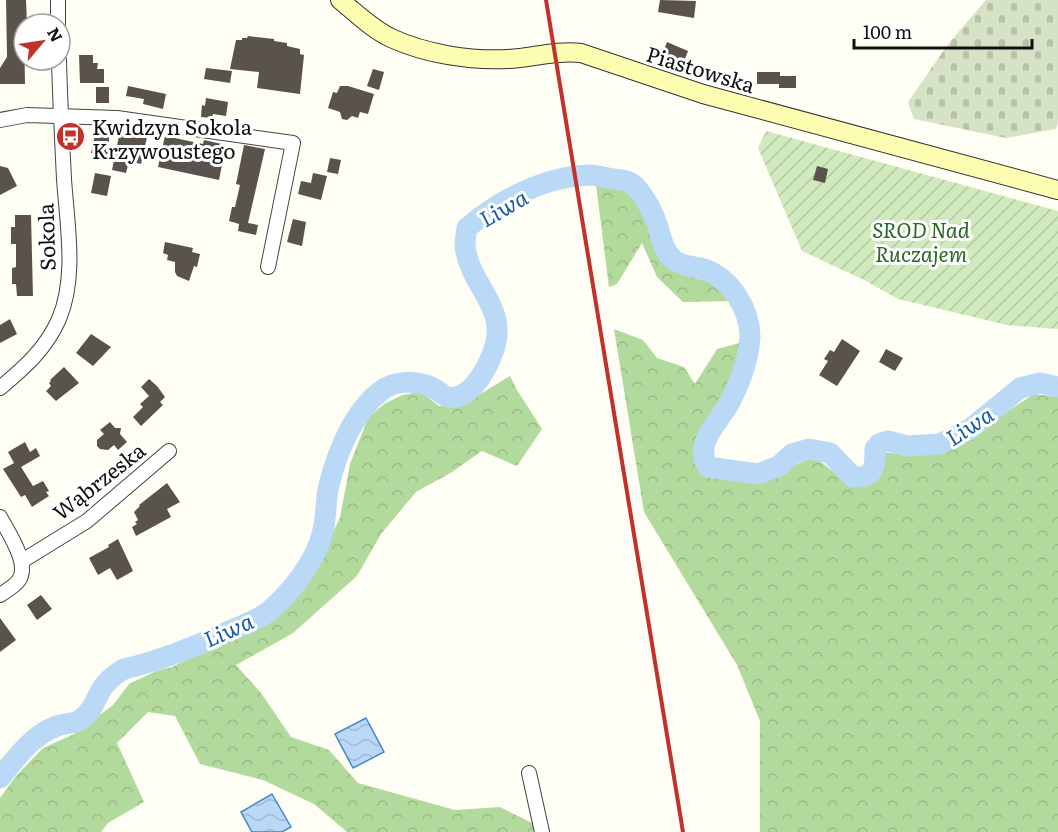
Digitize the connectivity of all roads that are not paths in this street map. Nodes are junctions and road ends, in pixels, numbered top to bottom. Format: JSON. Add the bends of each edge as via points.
{"nodes":[{"id":1,"x":340,"y":0,"type":"edge"},
{"id":2,"x":59,"y":72,"type":"edge"},
{"id":3,"x":61,"y":114,"type":"junction"},
{"id":4,"x":0,"y":120,"type":"edge"},
{"id":5,"x":1058,"y":190,"type":"edge"},
{"id":6,"x":268,"y":267,"type":"dead end"},
{"id":7,"x":0,"y":388,"type":"edge"},
{"id":8,"x":169,"y":451,"type":"dead end"},
{"id":9,"x":0,"y":517,"type":"edge"},
{"id":10,"x":22,"y":561,"type":"junction"},
{"id":11,"x":0,"y":595,"type":"edge"},
{"id":12,"x":529,"y":773,"type":"dead end"},
{"id":13,"x":542,"y":832,"type":"edge"}],
"edges":[{"from":1,"to":5,"type":"street","name":"Piastowska","via":[[390,38],[432,52],[494,59],[580,53],[703,94]]},
{"from":2,"to":3,"type":"street","name":"Sokola"},
{"from":3,"to":4,"type":"street"},
{"from":3,"to":6,"type":"street","via":[[117,118],[292,143]]},
{"from":3,"to":7,"type":"street","name":"Sokola","via":[[68,256],[64,305],[39,353]]},
{"from":8,"to":10,"type":"street","name":"Wąbrzeska","via":[[87,521]]},
{"from":9,"to":10,"type":"street"},
{"from":10,"to":11,"type":"street","via":[[19,581]]},
{"from":12,"to":13,"type":"street"}]}
